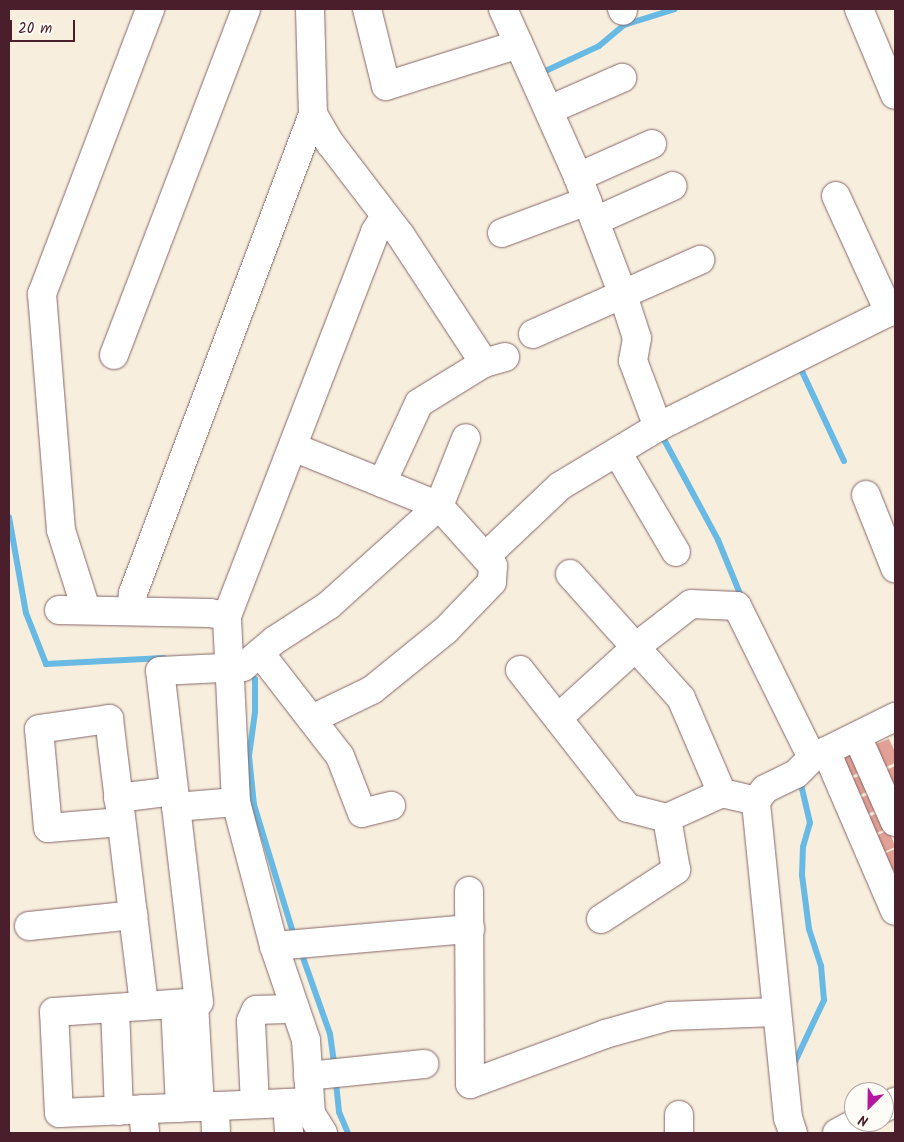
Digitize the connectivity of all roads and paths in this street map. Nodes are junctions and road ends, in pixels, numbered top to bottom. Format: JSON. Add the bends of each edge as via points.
{"nodes":[{"id":1,"x":150,"y":9,"type":"edge"},
{"id":2,"x":246,"y":9,"type":"edge"},
{"id":3,"x":310,"y":9,"type":"edge"},
{"id":4,"x":366,"y":9,"type":"edge"},
{"id":5,"x":503,"y":9,"type":"edge"},
{"id":6,"x":859,"y":9,"type":"edge"},
{"id":7,"x":519,"y":44,"type":"junction"},
{"id":8,"x":622,"y":78,"type":"dead end"},
{"id":9,"x":895,"y":95,"type":"edge"},
{"id":10,"x":549,"y":110,"type":"junction"},
{"id":11,"x":313,"y":114,"type":"junction"},
{"id":12,"x":652,"y":144,"type":"dead end"},
{"id":13,"x":673,"y":186,"type":"dead end"},
{"id":14,"x":836,"y":196,"type":"dead end"},
{"id":15,"x":586,"y":200,"type":"junction"},
{"id":16,"x":386,"y":216,"type":"junction"},
{"id":17,"x":502,"y":233,"type":"dead end"},
{"id":18,"x":700,"y":260,"type":"dead end"},
{"id":19,"x":623,"y":295,"type":"junction"},
{"id":20,"x":892,"y":310,"type":"edge"},
{"id":21,"x":533,"y":334,"type":"dead end"},
{"id":22,"x":114,"y":356,"type":"dead end"},
{"id":23,"x":658,"y":427,"type":"junction"},
{"id":24,"x":466,"y":438,"type":"dead end"},
{"id":25,"x":293,"y":447,"type":"junction"},
{"id":26,"x":617,"y":452,"type":"junction"},
{"id":27,"x":382,"y":483,"type":"junction"},
{"id":28,"x":866,"y":495,"type":"dead end"},
{"id":29,"x":439,"y":506,"type":"junction"},
{"id":30,"x":676,"y":552,"type":"dead end"},
{"id":31,"x":485,"y":557,"type":"junction"},
{"id":32,"x":895,"y":568,"type":"edge"},
{"id":33,"x":570,"y":574,"type":"dead end"},
{"id":34,"x":86,"y":608,"type":"junction"},
{"id":35,"x":59,"y":610,"type":"dead end"},
{"id":36,"x":131,"y":610,"type":"junction"},
{"id":37,"x":227,"y":616,"type":"junction"},
{"id":38,"x":637,"y":646,"type":"junction"},
{"id":39,"x":260,"y":653,"type":"junction"},
{"id":40,"x":231,"y":670,"type":"junction"},
{"id":41,"x":520,"y":670,"type":"dead end"},
{"id":42,"x":895,"y":717,"type":"edge"},
{"id":43,"x":558,"y":718,"type":"junction"},
{"id":44,"x":312,"y":719,"type":"junction"},
{"id":45,"x":857,"y":736,"type":"junction"},
{"id":46,"x":819,"y":754,"type":"junction"},
{"id":47,"x":722,"y":793,"type":"junction"},
{"id":48,"x":175,"y":799,"type":"junction"},
{"id":49,"x":756,"y":801,"type":"junction"},
{"id":50,"x":236,"y":802,"type":"junction"},
{"id":51,"x":391,"y":806,"type":"dead end"},
{"id":52,"x":667,"y":818,"type":"junction"},
{"id":53,"x":895,"y":822,"type":"edge"},
{"id":54,"x":469,"y":891,"type":"dead end"},
{"id":55,"x":895,"y":910,"type":"edge"},
{"id":56,"x":133,"y":915,"type":"junction"},
{"id":57,"x":601,"y":919,"type":"dead end"},
{"id":58,"x":29,"y":926,"type":"dead end"},
{"id":59,"x":470,"y":929,"type":"junction"},
{"id":60,"x":274,"y":946,"type":"junction"},
{"id":61,"x":184,"y":1003,"type":"junction"},
{"id":62,"x":144,"y":1006,"type":"junction"},
{"id":63,"x":115,"y":1008,"type":"junction"},
{"id":64,"x":294,"y":1009,"type":"junction"},
{"id":65,"x":776,"y":1012,"type":"junction"},
{"id":66,"x":424,"y":1064,"type":"dead end"},
{"id":67,"x":302,"y":1094,"type":"junction"},
{"id":68,"x":255,"y":1104,"type":"junction"},
{"id":69,"x":199,"y":1107,"type":"junction"},
{"id":70,"x":136,"y":1118,"type":"edge"},
{"id":71,"x":75,"y":1123,"type":"edge"},
{"id":72,"x":216,"y":1133,"type":"edge"},
{"id":73,"x":289,"y":1133,"type":"edge"},
{"id":74,"x":323,"y":1133,"type":"edge"},
{"id":75,"x":793,"y":1133,"type":"edge"}],
"edges":[{"from":1,"to":34,"type":"street","via":[[42,294],[61,530]]},
{"from":2,"to":22,"type":"street"},
{"from":3,"to":11,"type":"street"},
{"from":4,"to":7,"type":"street","via":[[386,86]]},
{"from":5,"to":7,"type":"street"},
{"from":6,"to":9,"type":"street"},
{"from":7,"to":10,"type":"street"},
{"from":8,"to":10,"type":"street"},
{"from":10,"to":15,"type":"street"},
{"from":11,"to":16,"type":"street"},
{"from":11,"to":36,"type":"street","via":[[133,593]]},
{"from":12,"to":15,"type":"street"},
{"from":13,"to":15,"type":"street"},
{"from":14,"to":20,"type":"street"},
{"from":15,"to":17,"type":"street"},
{"from":15,"to":19,"type":"street"},
{"from":16,"to":25,"type":"street","via":[[375,232]]},
{"from":16,"to":27,"type":"street","via":[[495,360],[419,403]]},
{"from":18,"to":19,"type":"street"},
{"from":19,"to":21,"type":"street"},
{"from":19,"to":23,"type":"street","via":[[637,338],[633,361]]},
{"from":20,"to":23,"type":"street"},
{"from":23,"to":26,"type":"street"},
{"from":24,"to":29,"type":"street"},
{"from":25,"to":27,"type":"street"},
{"from":25,"to":37,"type":"street"},
{"from":26,"to":30,"type":"street"},
{"from":26,"to":31,"type":"street","via":[[560,486]]},
{"from":27,"to":29,"type":"street"},
{"from":28,"to":32,"type":"street"},
{"from":29,"to":31,"type":"street"},
{"from":29,"to":39,"type":"street","via":[[329,605]]},
{"from":31,"to":44,"type":"street","via":[[493,566],[492,582],[446,630],[372,690]]},
{"from":33,"to":38,"type":"street"},
{"from":34,"to":35,"type":"street"},
{"from":34,"to":36,"type":"street"},
{"from":36,"to":37,"type":"street"},
{"from":37,"to":40,"type":"street"},
{"from":38,"to":43,"type":"street"},
{"from":38,"to":46,"type":"street","via":[[691,604],[737,606]]},
{"from":38,"to":47,"type":"street","via":[[681,698]]},
{"from":39,"to":40,"type":"street","via":[[243,667]]},
{"from":39,"to":44,"type":"street"},
{"from":40,"to":48,"type":"street","via":[[160,671]]},
{"from":40,"to":50,"type":"street"},
{"from":41,"to":43,"type":"street"},
{"from":42,"to":45,"type":"street"},
{"from":43,"to":52,"type":"street","via":[[628,808]]},
{"from":44,"to":51,"type":"street","via":[[340,756],[362,813]]},
{"from":45,"to":46,"type":"street"},
{"from":45,"to":53,"type":"street"},
{"from":46,"to":49,"type":"street","via":[[796,774],[766,789]]},
{"from":46,"to":55,"type":"street"},
{"from":47,"to":49,"type":"street"},
{"from":47,"to":52,"type":"street"},
{"from":48,"to":50,"type":"street"},
{"from":48,"to":56,"type":"street","via":[[120,810]]},
{"from":48,"to":61,"type":"street","via":[[199,1002]]},
{"from":49,"to":65,"type":"street"},
{"from":50,"to":60,"type":"street"},
{"from":52,"to":57,"type":"street","via":[[676,870]]},
{"from":54,"to":59,"type":"street"},
{"from":56,"to":58,"type":"street"},
{"from":56,"to":62,"type":"street"},
{"from":59,"to":60,"type":"street"},
{"from":59,"to":65,"type":"street","via":[[470,1084],[605,1034],[670,1016]]},
{"from":60,"to":64,"type":"street"},
{"from":61,"to":62,"type":"street"},
{"from":61,"to":69,"type":"street"},
{"from":62,"to":63,"type":"street"},
{"from":63,"to":70,"type":"street"},
{"from":63,"to":71,"type":"street","via":[[54,1012],[58,1113]]},
{"from":64,"to":67,"type":"street","via":[[306,1040]]},
{"from":64,"to":68,"type":"street","via":[[256,1010],[251,1021]]},
{"from":65,"to":75,"type":"street","via":[[788,1118]]},
{"from":66,"to":67,"type":"street"},
{"from":67,"to":68,"type":"street"},
{"from":67,"to":73,"type":"street"},
{"from":67,"to":74,"type":"street"},
{"from":68,"to":69,"type":"street"},
{"from":69,"to":70,"type":"street"},
{"from":69,"to":72,"type":"street"},
{"from":70,"to":71,"type":"street"}]}
